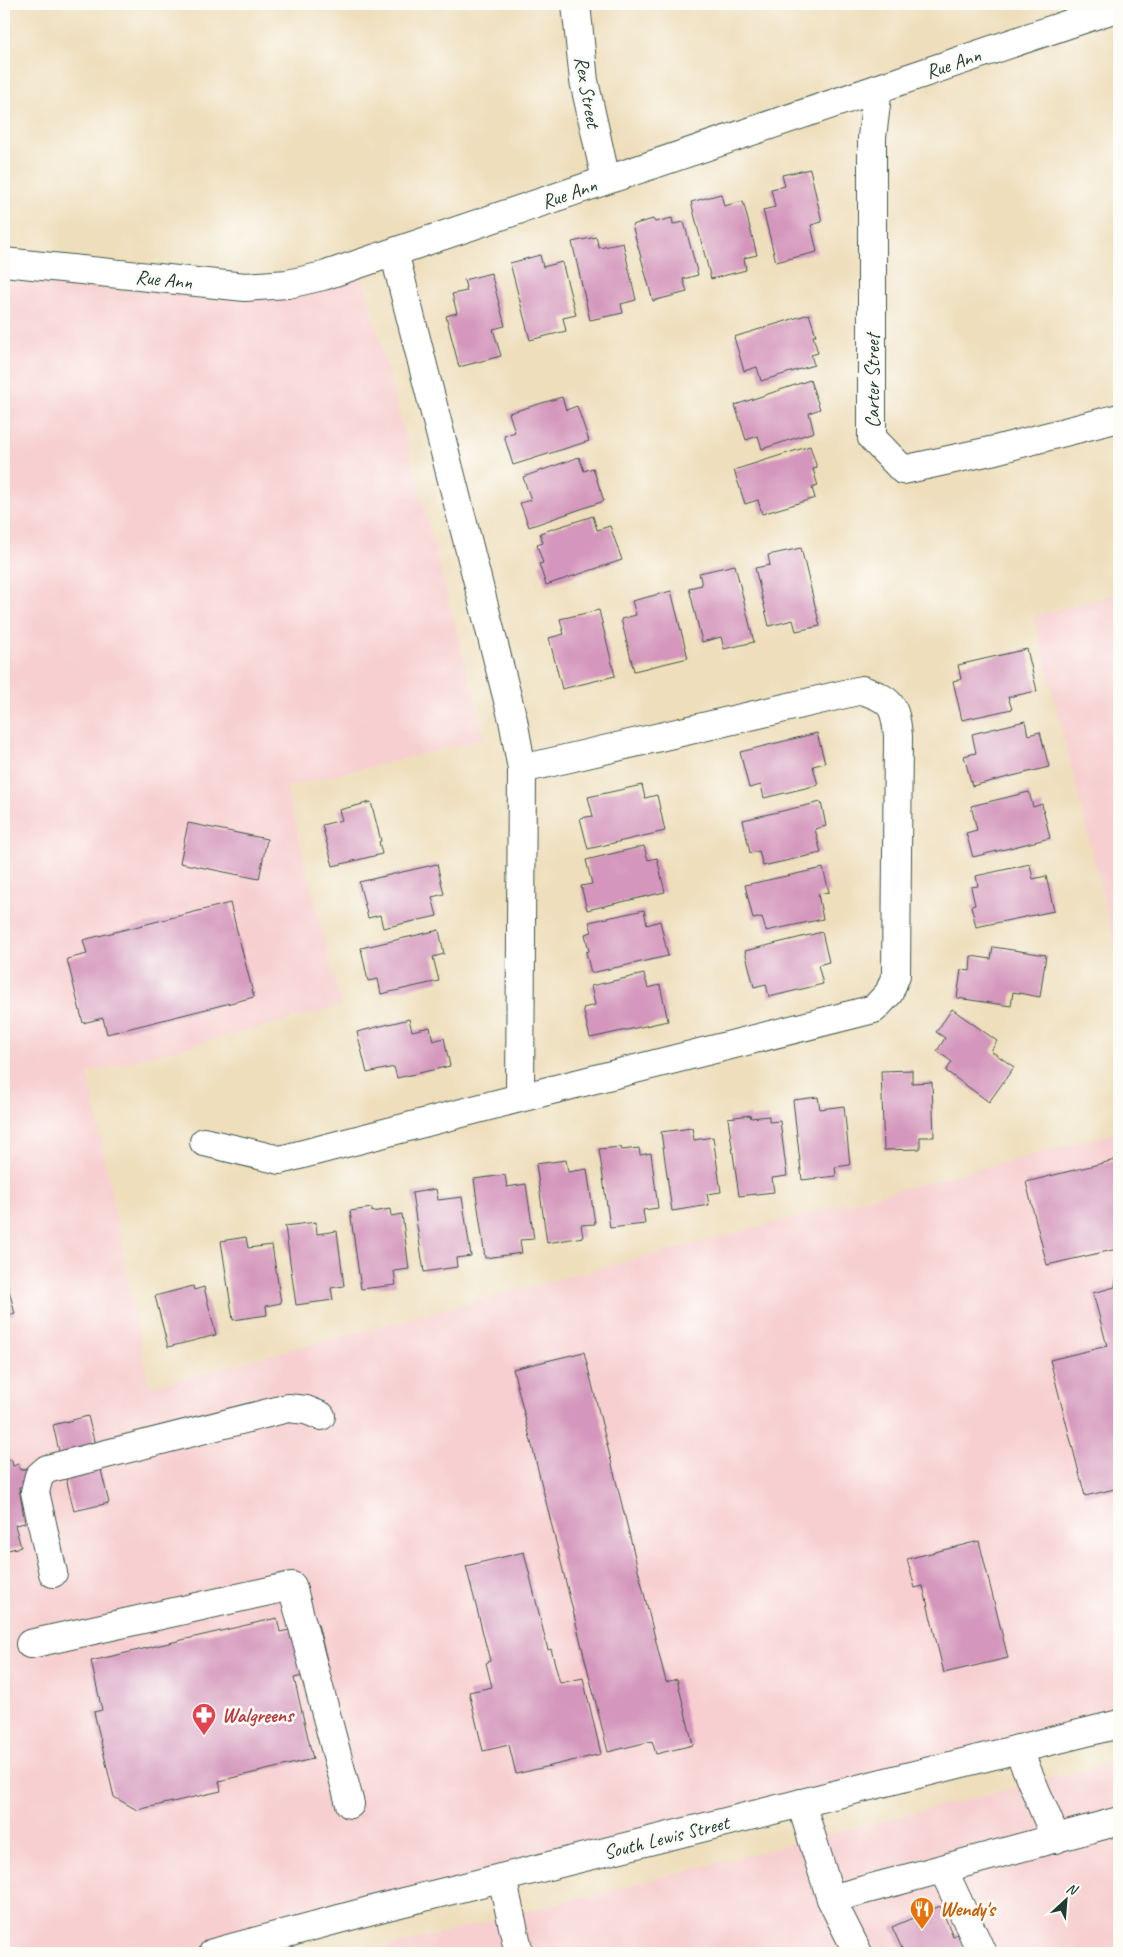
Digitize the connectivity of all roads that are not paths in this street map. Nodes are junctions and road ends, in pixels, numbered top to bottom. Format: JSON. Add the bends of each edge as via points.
{"nodes":[{"id":1,"x":576,"y":4,"type":"edge"},
{"id":2,"x":1119,"y":7,"type":"edge"},
{"id":3,"x":878,"y":88,"type":"junction"},
{"id":4,"x":606,"y":180,"type":"junction"},
{"id":5,"x":394,"y":252,"type":"junction"},
{"id":6,"x":4,"y":262,"type":"edge"},
{"id":7,"x":1119,"y":418,"type":"edge"},
{"id":8,"x":522,"y":769,"type":"junction"},
{"id":9,"x":520,"y":1098,"type":"junction"},
{"id":10,"x":204,"y":1142,"type":"dead end"},
{"id":11,"x":321,"y":1416,"type":"dead end"},
{"id":12,"x":53,"y":1573,"type":"dead end"},
{"id":13,"x":30,"y":1644,"type":"dead end"},
{"id":14,"x":1119,"y":1724,"type":"edge"},
{"id":15,"x":1018,"y":1749,"type":"junction"},
{"id":16,"x":801,"y":1803,"type":"junction"},
{"id":17,"x":350,"y":1804,"type":"dead end"},
{"id":18,"x":1119,"y":1821,"type":"edge"},
{"id":19,"x":1056,"y":1839,"type":"junction"},
{"id":20,"x":943,"y":1869,"type":"junction"},
{"id":21,"x":502,"y":1878,"type":"junction"},
{"id":22,"x":831,"y":1899,"type":"junction"},
{"id":23,"x":213,"y":1953,"type":"edge"},
{"id":24,"x":519,"y":1953,"type":"edge"},
{"id":25,"x":858,"y":1953,"type":"edge"},
{"id":26,"x":982,"y":1953,"type":"edge"}],
"edges":[{"from":1,"to":4,"type":"street","name":"Rex Street","via":[[584,81]]},
{"from":2,"to":3,"type":"street","name":"Rue Ann"},
{"from":3,"to":4,"type":"street","name":"Rue Ann"},
{"from":3,"to":7,"type":"street","name":"Carter Street","via":[[872,138],[872,438],[903,470]]},
{"from":4,"to":5,"type":"street","name":"Rue Ann"},
{"from":5,"to":6,"type":"street","name":"Rue Ann","via":[[288,284],[245,287]]},
{"from":5,"to":8,"type":"street","via":[[513,720]]},
{"from":8,"to":9,"type":"street"},
{"from":8,"to":9,"type":"street","via":[[862,690],[884,697],[896,714],[896,975],[889,993],[874,1009]]},
{"from":9,"to":10,"type":"street","via":[[280,1160]]},
{"from":11,"to":12,"type":"street","via":[[288,1408],[47,1468],[39,1476],[35,1492]]},
{"from":13,"to":17,"type":"street","via":[[292,1586]]},
{"from":14,"to":15,"type":"street","name":"South Lewis Street"},
{"from":15,"to":16,"type":"street","name":"South Lewis Street"},
{"from":15,"to":19,"type":"street"},
{"from":16,"to":21,"type":"street","name":"South Lewis Street"},
{"from":16,"to":22,"type":"street"},
{"from":18,"to":19,"type":"street"},
{"from":19,"to":20,"type":"street"},
{"from":20,"to":22,"type":"street"},
{"from":20,"to":26,"type":"street"},
{"from":21,"to":23,"type":"street","name":"South Lewis Street"},
{"from":21,"to":24,"type":"street"},
{"from":22,"to":25,"type":"street"}]}
